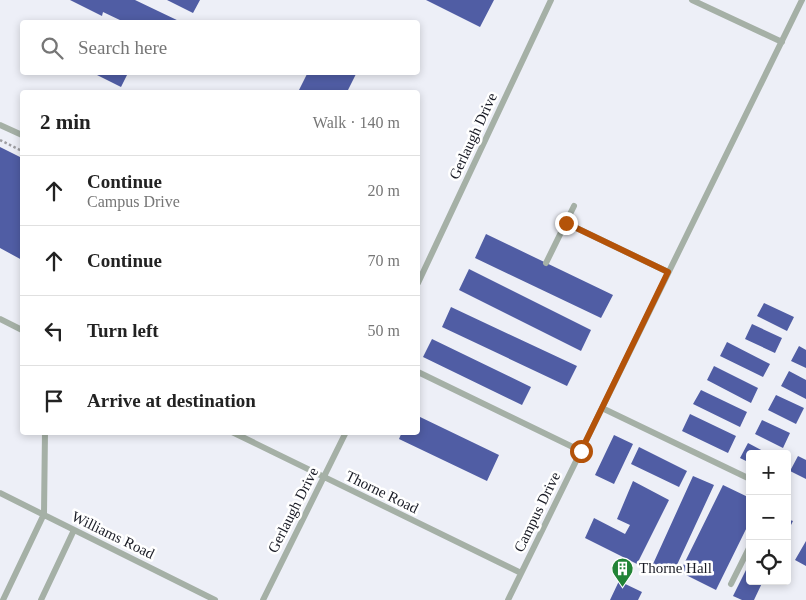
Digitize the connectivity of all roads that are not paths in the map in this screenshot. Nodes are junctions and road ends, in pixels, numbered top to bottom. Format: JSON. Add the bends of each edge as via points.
{"nodes":[{"id":1,"x":551,"y":0,"type":"edge"},
{"id":2,"x":692,"y":0,"type":"edge"},
{"id":3,"x":802,"y":0,"type":"edge"},
{"id":4,"x":782,"y":42,"type":"junction"},
{"id":5,"x":0,"y":124,"type":"edge"},
{"id":6,"x":20,"y":135,"type":"edge"},
{"id":7,"x":574,"y":206,"type":"dead end"},
{"id":8,"x":566,"y":223,"type":"junction"},
{"id":9,"x":546,"y":263,"type":"dead end"},
{"id":10,"x":668,"y":272,"type":"junction"},
{"id":11,"x":420,"y":279,"type":"edge"},
{"id":12,"x":0,"y":319,"type":"edge"},
{"id":13,"x":20,"y":329,"type":"edge"},
{"id":14,"x":420,"y":373,"type":"edge"},
{"id":15,"x":602,"y":408,"type":"junction"},
{"id":16,"x":45,"y":435,"type":"edge"},
{"id":17,"x":238,"y":435,"type":"edge"},
{"id":18,"x":345,"y":435,"type":"edge"},
{"id":19,"x":581,"y":451,"type":"junction"},
{"id":20,"x":746,"y":477,"type":"edge"},
{"id":21,"x":324,"y":478,"type":"junction"},
{"id":22,"x":0,"y":493,"type":"edge"},
{"id":23,"x":44,"y":514,"type":"junction"},
{"id":24,"x":74,"y":530,"type":"junction"},
{"id":25,"x":746,"y":554,"type":"edge"},
{"id":26,"x":521,"y":573,"type":"junction"},
{"id":27,"x":732,"y":584,"type":"dead end"},
{"id":28,"x":3,"y":600,"type":"edge"},
{"id":29,"x":41,"y":600,"type":"edge"},
{"id":30,"x":215,"y":600,"type":"edge"},
{"id":31,"x":263,"y":600,"type":"edge"},
{"id":32,"x":508,"y":600,"type":"edge"}],
"edges":[{"from":1,"to":11,"type":"lane","name":"Gerlaugh Drive"},
{"from":2,"to":4,"type":"lane"},
{"from":3,"to":4,"type":"lane","name":"Campus Drive"},
{"from":4,"to":10,"type":"lane","name":"Campus Drive"},
{"from":5,"to":6,"type":"lane"},
{"from":7,"to":8,"type":"lane"},
{"from":8,"to":9,"type":"lane"},
{"from":8,"to":10,"type":"lane"},
{"from":10,"to":15,"type":"lane","name":"Campus Drive"},
{"from":12,"to":13,"type":"lane"},
{"from":14,"to":19,"type":"lane"},
{"from":15,"to":19,"type":"lane","name":"Campus Drive"},
{"from":15,"to":20,"type":"lane"},
{"from":16,"to":23,"type":"lane"},
{"from":17,"to":21,"type":"lane","name":"Thorne Road"},
{"from":18,"to":21,"type":"lane","name":"Gerlaugh Drive"},
{"from":19,"to":26,"type":"lane","name":"Campus Drive"},
{"from":21,"to":26,"type":"lane","name":"Thorne Road"},
{"from":21,"to":31,"type":"lane","name":"Gerlaugh Drive"},
{"from":22,"to":23,"type":"lane","name":"Williams Road"},
{"from":23,"to":24,"type":"lane","name":"Williams Road"},
{"from":23,"to":28,"type":"lane"},
{"from":24,"to":29,"type":"lane"},
{"from":24,"to":30,"type":"lane","name":"Williams Road"},
{"from":25,"to":27,"type":"lane"},
{"from":26,"to":32,"type":"lane","name":"Campus Drive"}]}
